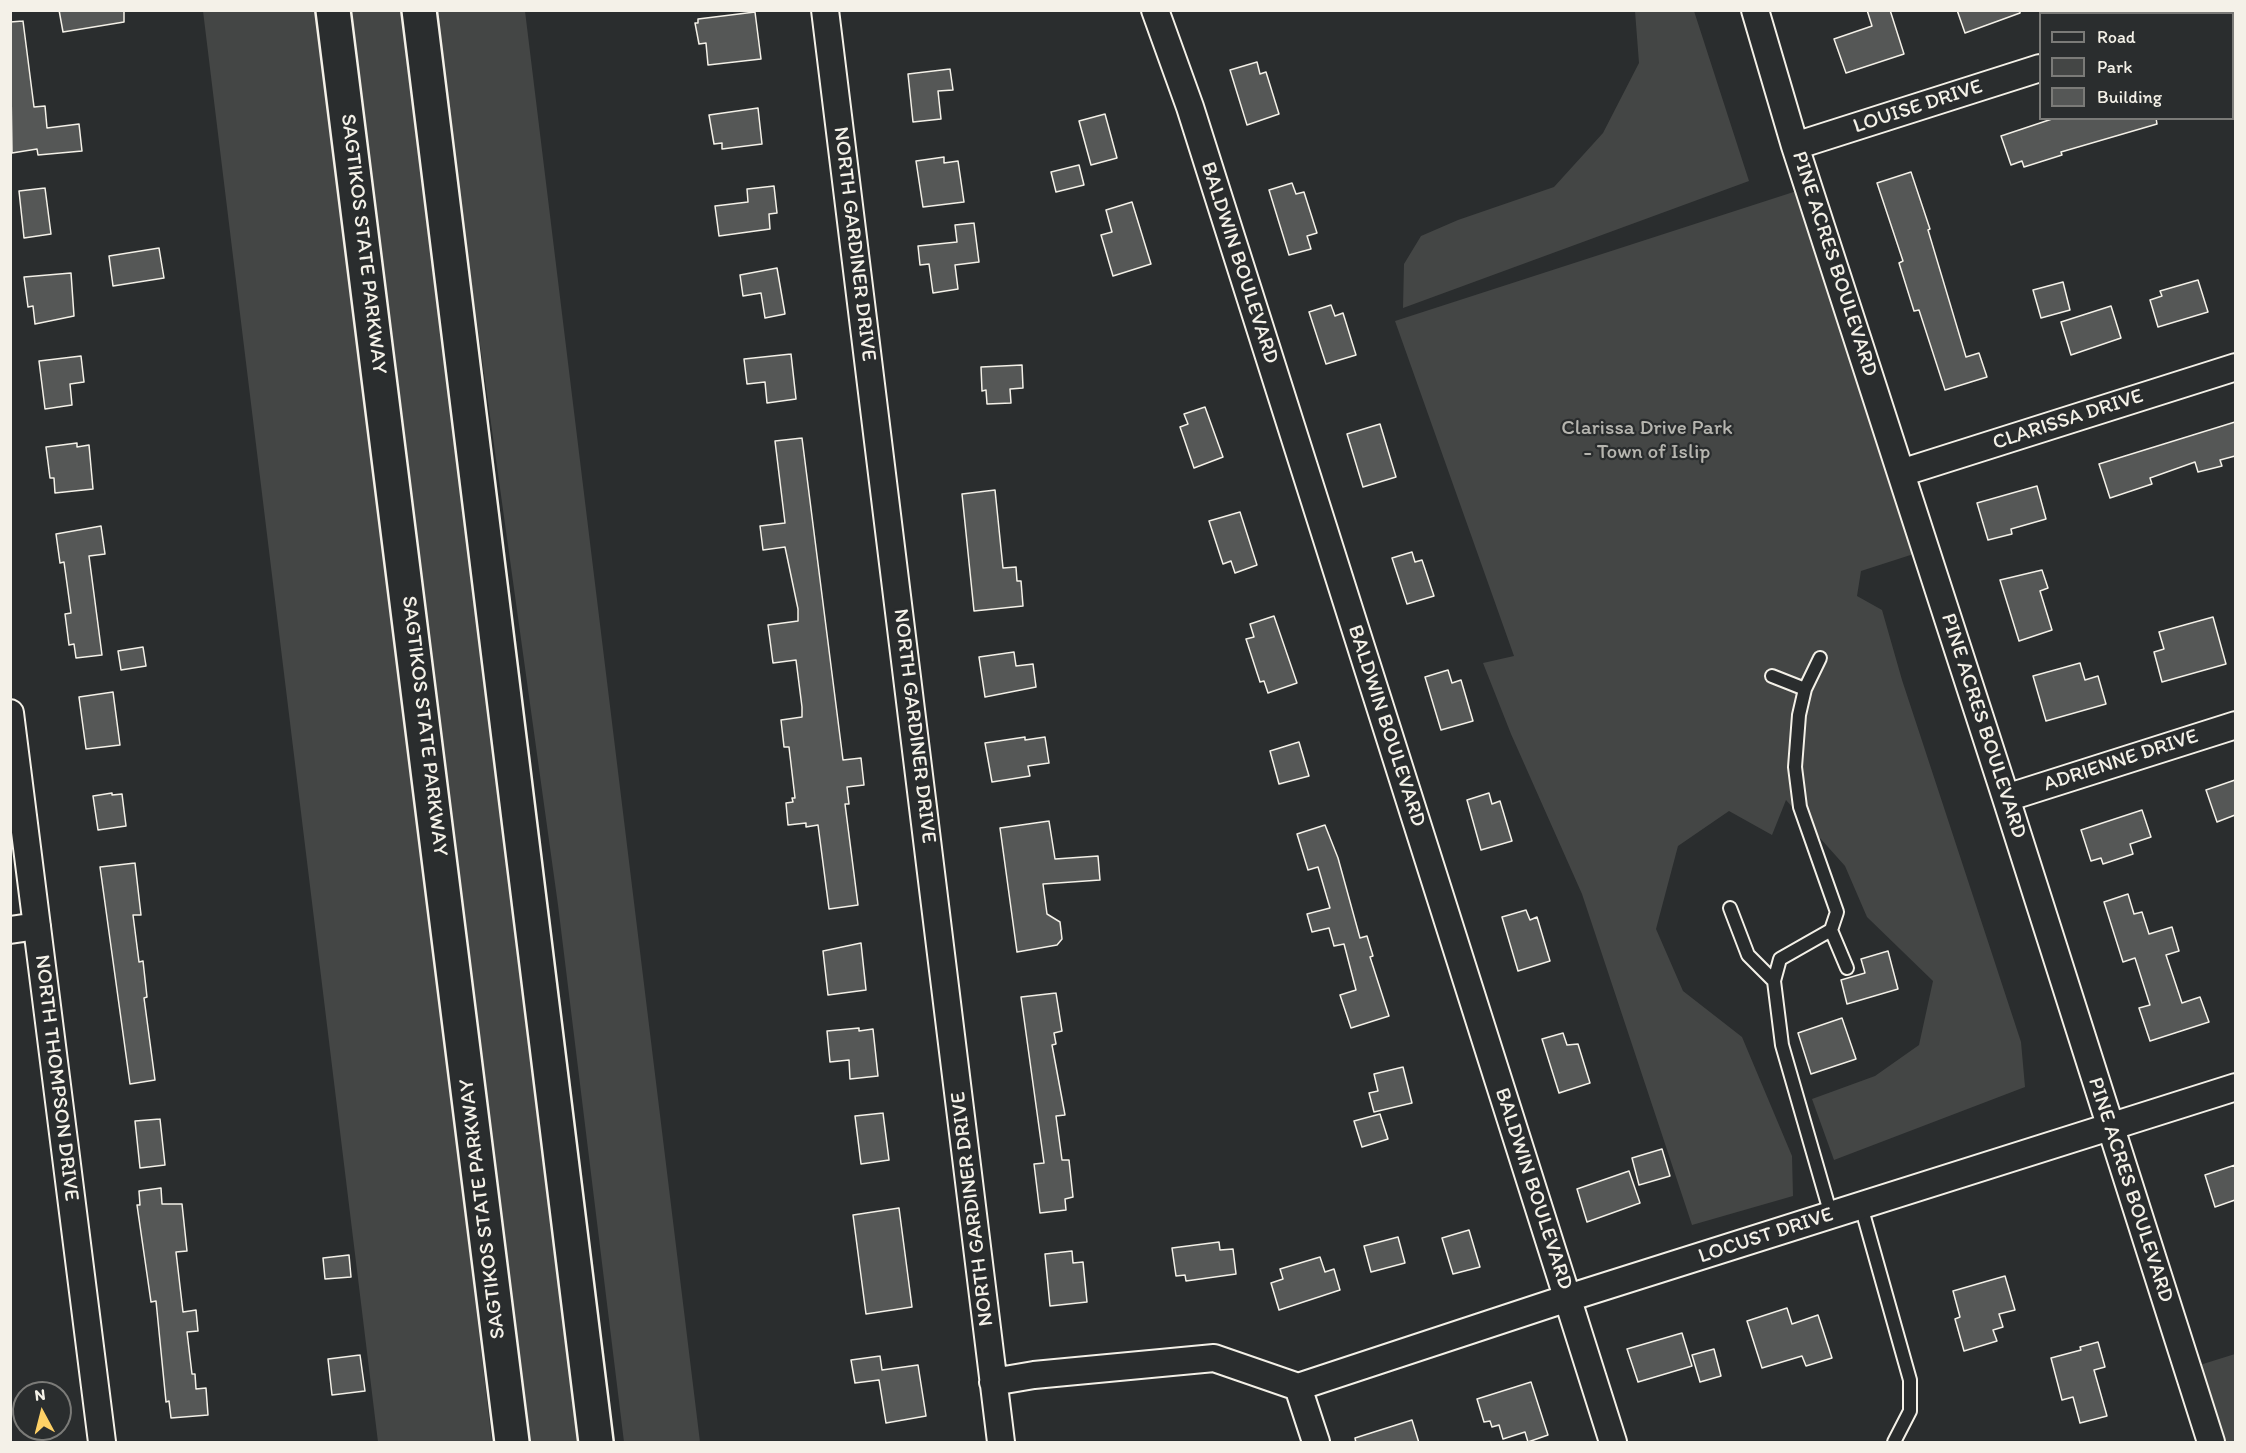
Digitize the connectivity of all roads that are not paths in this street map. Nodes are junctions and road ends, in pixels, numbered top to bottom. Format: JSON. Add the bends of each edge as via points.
{"nodes":[{"id":1,"x":333,"y":10,"type":"edge"},
{"id":2,"x":419,"y":10,"type":"edge"},
{"id":3,"x":825,"y":10,"type":"edge"},
{"id":4,"x":1155,"y":10,"type":"edge"},
{"id":5,"x":1755,"y":10,"type":"edge"},
{"id":6,"x":2039,"y":68,"type":"edge"},
{"id":7,"x":1795,"y":146,"type":"junction"},
{"id":8,"x":2235,"y":367,"type":"edge"},
{"id":9,"x":1901,"y":473,"type":"junction"},
{"id":10,"x":1820,"y":658,"type":"dead end"},
{"id":11,"x":1772,"y":676,"type":"dead end"},
{"id":12,"x":1805,"y":689,"type":"junction"},
{"id":13,"x":10,"y":713,"type":"edge"},
{"id":14,"x":2235,"y":725,"type":"edge"},
{"id":15,"x":2006,"y":798,"type":"junction"},
{"id":16,"x":1730,"y":908,"type":"dead end"},
{"id":17,"x":38,"y":926,"type":"junction"},
{"id":18,"x":10,"y":930,"type":"edge"},
{"id":19,"x":1831,"y":930,"type":"junction"},
{"id":20,"x":1847,"y":968,"type":"dead end"},
{"id":21,"x":1774,"y":981,"type":"junction"},
{"id":22,"x":2235,"y":1087,"type":"edge"},
{"id":23,"x":2110,"y":1127,"type":"junction"},
{"id":24,"x":1861,"y":1206,"type":"junction"},
{"id":25,"x":1831,"y":1215,"type":"junction"},
{"id":26,"x":1568,"y":1298,"type":"junction"},
{"id":27,"x":993,"y":1382,"type":"junction"},
{"id":28,"x":1298,"y":1387,"type":"junction"},
{"id":29,"x":102,"y":1443,"type":"edge"},
{"id":30,"x":512,"y":1443,"type":"edge"},
{"id":31,"x":596,"y":1443,"type":"edge"},
{"id":32,"x":1001,"y":1443,"type":"edge"},
{"id":33,"x":1316,"y":1443,"type":"edge"},
{"id":34,"x":1613,"y":1443,"type":"edge"},
{"id":35,"x":1894,"y":1443,"type":"edge"},
{"id":36,"x":2211,"y":1443,"type":"edge"}],
"edges":[{"from":1,"to":30,"type":"highway","name":"SAGTIKOS STATE PARKWAY"},
{"from":2,"to":31,"type":"highway"},
{"from":3,"to":27,"type":"street","name":"NORTH GARDINER DRIVE"},
{"from":4,"to":26,"type":"street","name":"BALDWIN BOULEVARD","via":[[1190,107]]},
{"from":5,"to":7,"type":"street","name":"PINE ACRES BOULEVARD"},
{"from":6,"to":7,"type":"street","name":"LOUISE DRIVE"},
{"from":7,"to":9,"type":"street","name":"PINE ACRES BOULEVARD"},
{"from":8,"to":9,"type":"street","name":"CLARISSA DRIVE"},
{"from":9,"to":15,"type":"street","name":"PINE ACRES BOULEVARD"},
{"from":10,"to":12,"type":"lane"},
{"from":11,"to":12,"type":"lane"},
{"from":12,"to":19,"type":"lane","via":[[1795,767],[1800,807],[1837,912]]},
{"from":13,"to":17,"type":"street","name":"NORTH THOMPSON DRIVE"},
{"from":14,"to":15,"type":"street","name":"ADRIENNE DRIVE"},
{"from":15,"to":23,"type":"street","name":"PINE ACRES BOULEVARD"},
{"from":16,"to":21,"type":"lane","via":[[1748,955]]},
{"from":17,"to":18,"type":"street"},
{"from":17,"to":29,"type":"street","name":"NORTH THOMPSON DRIVE"},
{"from":19,"to":20,"type":"lane"},
{"from":19,"to":21,"type":"lane","via":[[1780,959]]},
{"from":21,"to":25,"type":"lane","via":[[1782,1045]]},
{"from":22,"to":23,"type":"street","name":"LOCUST DRIVE"},
{"from":23,"to":24,"type":"street","name":"LOCUST DRIVE"},
{"from":23,"to":36,"type":"street","name":"PINE ACRES BOULEVARD"},
{"from":24,"to":25,"type":"street","name":"LOCUST DRIVE"},
{"from":24,"to":35,"type":"lane","via":[[1910,1380],[1910,1411]]},
{"from":25,"to":26,"type":"street","name":"LOCUST DRIVE"},
{"from":26,"to":28,"type":"street","name":"LOCUST DRIVE"},
{"from":26,"to":34,"type":"street","name":"BALDWIN BOULEVARD"},
{"from":27,"to":28,"type":"street","via":[[1214,1358]]},
{"from":27,"to":32,"type":"street","name":"NORTH GARDINER DRIVE"},
{"from":28,"to":33,"type":"street"}]}
